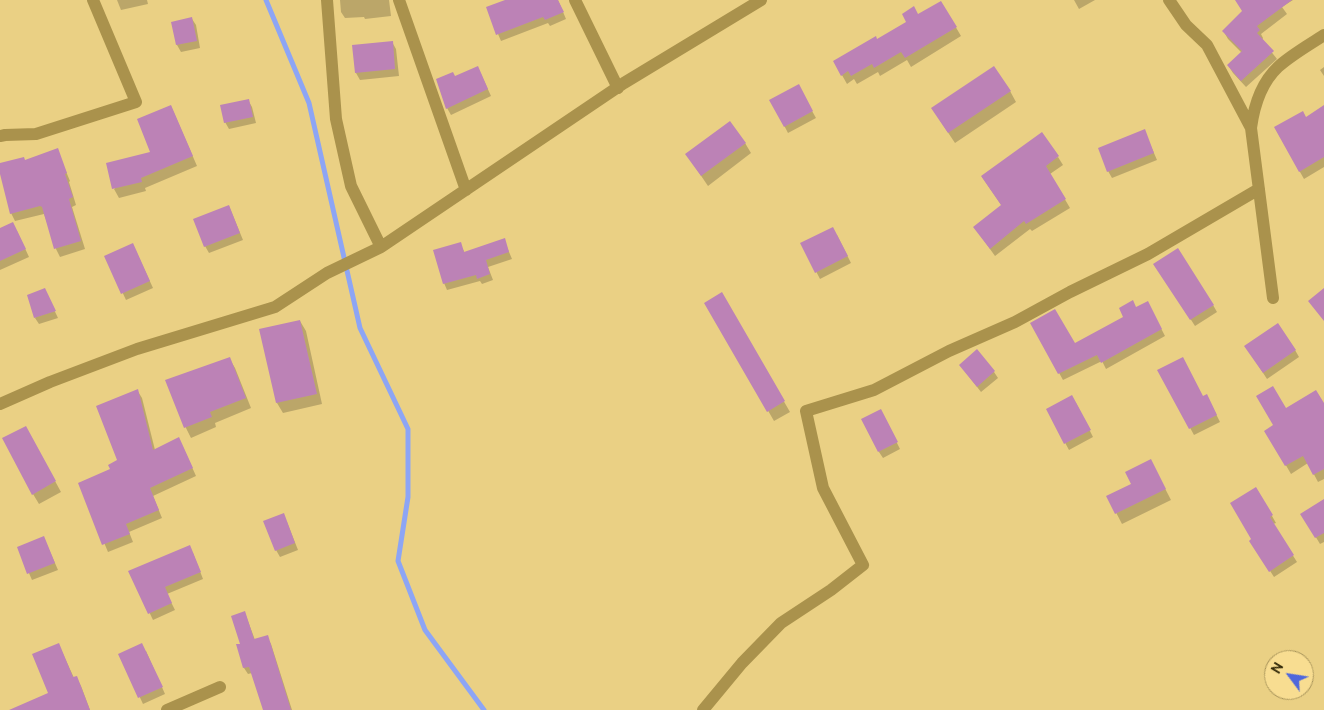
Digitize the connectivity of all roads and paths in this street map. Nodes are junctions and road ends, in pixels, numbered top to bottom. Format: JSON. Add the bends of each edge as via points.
{"nodes":[{"id":1,"x":93,"y":0,"type":"edge"},
{"id":2,"x":327,"y":0,"type":"edge"},
{"id":3,"x":399,"y":0,"type":"edge"},
{"id":4,"x":575,"y":0,"type":"edge"},
{"id":5,"x":761,"y":0,"type":"edge"},
{"id":6,"x":1170,"y":0,"type":"edge"},
{"id":7,"x":1324,"y":35,"type":"edge"},
{"id":8,"x":618,"y":88,"type":"junction"},
{"id":9,"x":1251,"y":128,"type":"junction"},
{"id":10,"x":0,"y":136,"type":"edge"},
{"id":11,"x":1259,"y":189,"type":"junction"},
{"id":12,"x":466,"y":190,"type":"junction"},
{"id":13,"x":381,"y":247,"type":"junction"},
{"id":14,"x":1273,"y":298,"type":"dead end"},
{"id":15,"x":0,"y":404,"type":"edge"},
{"id":16,"x":220,"y":687,"type":"dead end"},
{"id":17,"x":167,"y":710,"type":"edge"},
{"id":18,"x":703,"y":710,"type":"edge"}],
"edges":[{"from":1,"to":10,"type":"street","via":[[136,102],[36,134]]},
{"from":2,"to":13,"type":"street","via":[[336,119],[351,186]]},
{"from":3,"to":12,"type":"street"},
{"from":4,"to":8,"type":"street"},
{"from":5,"to":8,"type":"street"},
{"from":6,"to":9,"type":"street","via":[[1186,25],[1207,45]]},
{"from":7,"to":9,"type":"street","via":[[1278,67],[1254,106]]},
{"from":8,"to":12,"type":"street"},
{"from":9,"to":11,"type":"street"},
{"from":11,"to":14,"type":"street"},
{"from":11,"to":18,"type":"street","via":[[1148,254],[1015,322],[949,351],[874,390],[806,410],[823,488],[863,565],[781,623]]},
{"from":12,"to":13,"type":"street"},
{"from":13,"to":15,"type":"street","via":[[327,273],[275,307],[137,349]]},
{"from":16,"to":17,"type":"street"}]}
